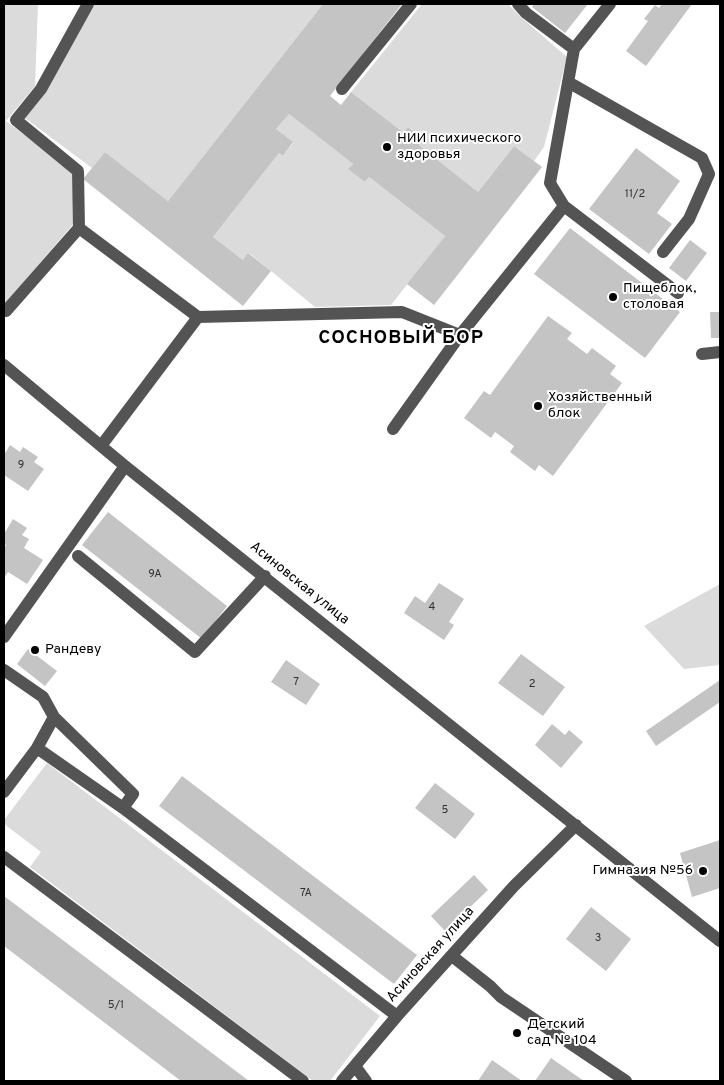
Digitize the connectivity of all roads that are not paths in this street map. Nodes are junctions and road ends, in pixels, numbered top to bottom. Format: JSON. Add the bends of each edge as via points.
{"nodes":[{"id":1,"x":88,"y":4,"type":"edge"},
{"id":2,"x":411,"y":4,"type":"edge"},
{"id":3,"x":518,"y":4,"type":"edge"},
{"id":4,"x":610,"y":4,"type":"edge"},
{"id":5,"x":574,"y":49,"type":"junction"},
{"id":6,"x":568,"y":82,"type":"junction"},
{"id":7,"x":342,"y":89,"type":"dead end"},
{"id":8,"x":564,"y":206,"type":"junction"},
{"id":9,"x":79,"y":228,"type":"junction"},
{"id":10,"x":663,"y":252,"type":"dead end"},
{"id":11,"x":678,"y":293,"type":"dead end"},
{"id":12,"x":6,"y":311,"type":"dead end"},
{"id":13,"x":198,"y":317,"type":"junction"},
{"id":14,"x":460,"y":335,"type":"junction"},
{"id":15,"x":720,"y":352,"type":"edge"},
{"id":16,"x":702,"y":354,"type":"dead end"},
{"id":17,"x":4,"y":365,"type":"edge"},
{"id":18,"x":393,"y":429,"type":"dead end"},
{"id":19,"x":101,"y":446,"type":"junction"},
{"id":20,"x":125,"y":466,"type":"junction"},
{"id":21,"x":78,"y":556,"type":"dead end"},
{"id":22,"x":265,"y":576,"type":"junction"},
{"id":23,"x":4,"y":637,"type":"edge"},
{"id":24,"x":4,"y":670,"type":"edge"},
{"id":25,"x":54,"y":717,"type":"junction"},
{"id":26,"x":37,"y":748,"type":"junction"},
{"id":27,"x":4,"y":792,"type":"edge"},
{"id":28,"x":123,"y":808,"type":"junction"},
{"id":29,"x":576,"y":825,"type":"junction"},
{"id":30,"x":4,"y":857,"type":"edge"},
{"id":31,"x":720,"y":941,"type":"edge"},
{"id":32,"x":452,"y":956,"type":"junction"},
{"id":33,"x":397,"y":1016,"type":"junction"},
{"id":34,"x":355,"y":1066,"type":"junction"},
{"id":35,"x":303,"y":1081,"type":"edge"},
{"id":36,"x":342,"y":1081,"type":"edge"},
{"id":37,"x":366,"y":1081,"type":"edge"},
{"id":38,"x":626,"y":1081,"type":"edge"}],
"edges":[{"from":1,"to":9,"type":"street","via":[[41,89],[16,120],[78,171]]},
{"from":2,"to":7,"type":"street"},
{"from":3,"to":5,"type":"street"},
{"from":4,"to":5,"type":"street"},
{"from":5,"to":6,"type":"street"},
{"from":6,"to":8,"type":"street","via":[[550,183]]},
{"from":6,"to":10,"type":"street","via":[[702,158],[709,174],[689,219]]},
{"from":8,"to":11,"type":"street"},
{"from":8,"to":14,"type":"street"},
{"from":9,"to":12,"type":"street"},
{"from":9,"to":13,"type":"street"},
{"from":13,"to":14,"type":"street","via":[[402,312]]},
{"from":13,"to":19,"type":"street"},
{"from":14,"to":18,"type":"street"},
{"from":15,"to":16,"type":"street"},
{"from":17,"to":19,"type":"street","name":"Асиновская улица"},
{"from":19,"to":20,"type":"street","name":"Асиновская улица"},
{"from":20,"to":22,"type":"street","name":"Асиновская улица"},
{"from":20,"to":23,"type":"street"},
{"from":21,"to":22,"type":"street","via":[[195,652]]},
{"from":22,"to":29,"type":"street","name":"Асиновская улица"},
{"from":24,"to":25,"type":"street","via":[[43,697]]},
{"from":25,"to":26,"type":"street"},
{"from":25,"to":28,"type":"street","via":[[134,794]]},
{"from":26,"to":27,"type":"street"},
{"from":26,"to":28,"type":"street"},
{"from":28,"to":33,"type":"street"},
{"from":29,"to":31,"type":"street","name":"Асиновская улица"},
{"from":29,"to":32,"type":"street","name":"Асиновская улица","via":[[514,886]]},
{"from":30,"to":35,"type":"street"},
{"from":32,"to":33,"type":"street","name":"Асиновская улица"},
{"from":32,"to":38,"type":"street","via":[[500,997]]},
{"from":33,"to":34,"type":"street","name":"Асиновская улица"},
{"from":34,"to":36,"type":"street","name":"Асиновская улица"},
{"from":34,"to":37,"type":"street"}]}
